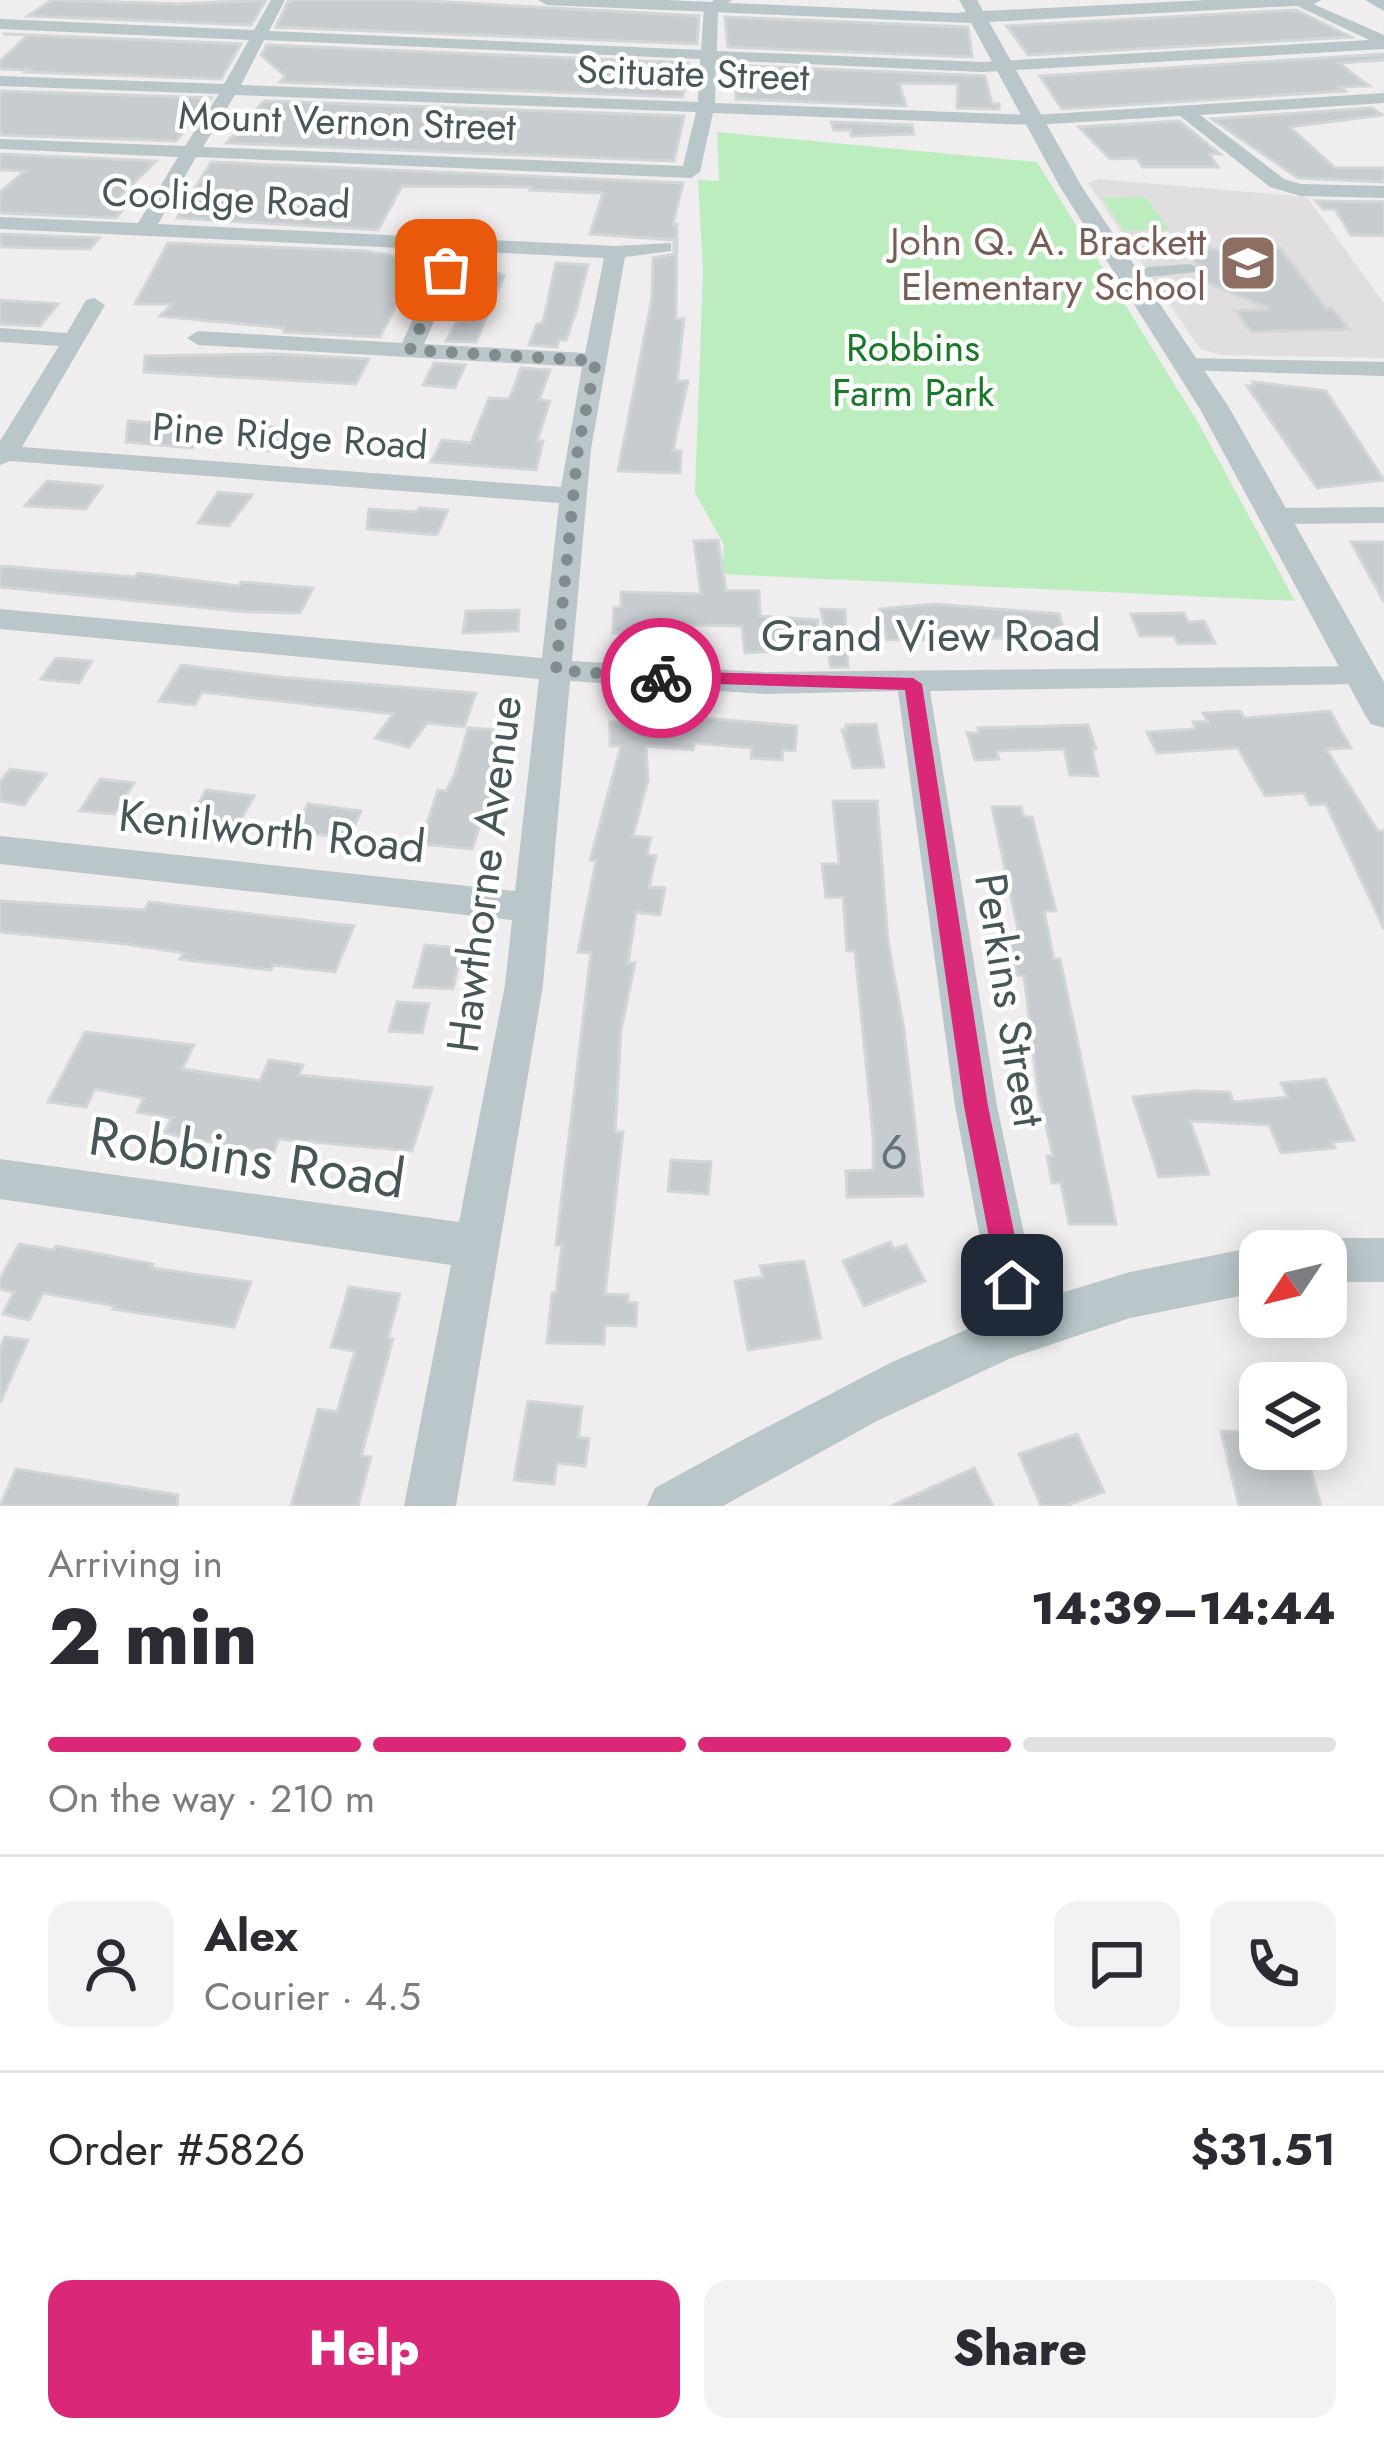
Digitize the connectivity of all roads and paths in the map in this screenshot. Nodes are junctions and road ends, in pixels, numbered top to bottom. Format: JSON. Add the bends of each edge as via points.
{"nodes":[{"id":1,"x":278,"y":0,"type":"edge"},
{"id":2,"x":547,"y":0,"type":"edge"},
{"id":3,"x":1293,"y":0,"type":"edge"},
{"id":4,"x":1312,"y":0,"type":"edge"},
{"id":5,"x":1375,"y":0,"type":"edge"},
{"id":6,"x":596,"y":1,"type":"edge"},
{"id":7,"x":718,"y":4,"type":"edge"},
{"id":8,"x":1384,"y":5,"type":"edge"},
{"id":9,"x":973,"y":9,"type":"edge"},
{"id":10,"x":0,"y":24,"type":"edge"},
{"id":11,"x":257,"y":36,"type":"junction"},
{"id":12,"x":1384,"y":42,"type":"edge"},
{"id":13,"x":706,"y":53,"type":"junction"},
{"id":14,"x":1004,"y":66,"type":"junction"},
{"id":15,"x":0,"y":81,"type":"edge"},
{"id":16,"x":226,"y":92,"type":"junction"},
{"id":17,"x":1384,"y":98,"type":"edge"},
{"id":18,"x":706,"y":106,"type":"junction"},
{"id":19,"x":1182,"y":109,"type":"junction"},
{"id":20,"x":1033,"y":120,"type":"junction"},
{"id":21,"x":0,"y":144,"type":"edge"},
{"id":22,"x":190,"y":150,"type":"junction"},
{"id":23,"x":1384,"y":192,"type":"edge"},
{"id":24,"x":0,"y":223,"type":"edge"},
{"id":25,"x":147,"y":230,"type":"junction"},
{"id":26,"x":458,"y":245,"type":"junction"},
{"id":27,"x":664,"y":248,"type":"dead end"},
{"id":28,"x":616,"y":252,"type":"junction"},
{"id":29,"x":1190,"y":269,"type":"dead end"},
{"id":30,"x":1148,"y":272,"type":"dead end"},
{"id":31,"x":94,"y":305,"type":"dead end"},
{"id":32,"x":0,"y":334,"type":"edge"},
{"id":33,"x":198,"y":338,"type":"dead end"},
{"id":34,"x":72,"y":340,"type":"junction"},
{"id":35,"x":410,"y":350,"type":"junction"},
{"id":36,"x":596,"y":361,"type":"junction"},
{"id":37,"x":1188,"y":365,"type":"junction"},
{"id":38,"x":1384,"y":368,"type":"edge"},
{"id":39,"x":1,"y":455,"type":"edge"},
{"id":40,"x":573,"y":496,"type":"junction"},
{"id":41,"x":1384,"y":515,"type":"edge"},
{"id":42,"x":1276,"y":516,"type":"junction"},
{"id":43,"x":0,"y":619,"type":"edge"},
{"id":44,"x":556,"y":670,"type":"junction"},
{"id":45,"x":1361,"y":673,"type":"junction"},
{"id":46,"x":913,"y":684,"type":"junction"},
{"id":47,"x":1384,"y":715,"type":"edge"},
{"id":48,"x":0,"y":850,"type":"edge"},
{"id":49,"x":534,"y":908,"type":"junction"},
{"id":50,"x":0,"y":1179,"type":"edge"},
{"id":51,"x":478,"y":1247,"type":"junction"},
{"id":52,"x":1347,"y":1260,"type":"edge"},
{"id":53,"x":1384,"y":1260,"type":"edge"},
{"id":54,"x":1239,"y":1273,"type":"edge"},
{"id":55,"x":1021,"y":1330,"type":"junction"},
{"id":56,"x":430,"y":1506,"type":"edge"},
{"id":57,"x":673,"y":1506,"type":"edge"}],
"edges":[{"from":1,"to":11,"type":"street"},
{"from":2,"to":6,"type":"street"},
{"from":3,"to":4,"type":"street"},
{"from":3,"to":9,"type":"street"},
{"from":3,"to":12,"type":"street"},
{"from":5,"to":8,"type":"main road"},
{"from":6,"to":7,"type":"street"},
{"from":7,"to":9,"type":"street"},
{"from":7,"to":13,"type":"street"},
{"from":9,"to":14,"type":"street"},
{"from":10,"to":11,"type":"street"},
{"from":11,"to":13,"type":"street"},
{"from":11,"to":16,"type":"street"},
{"from":12,"to":14,"type":"street"},
{"from":13,"to":14,"type":"street"},
{"from":13,"to":18,"type":"street"},
{"from":14,"to":20,"type":"street"},
{"from":15,"to":16,"type":"street","name":"Scituate Street"},
{"from":16,"to":18,"type":"street","name":"Scituate Street"},
{"from":16,"to":22,"type":"street"},
{"from":17,"to":19,"type":"street","name":"Scituate Street"},
{"from":18,"to":20,"type":"street","name":"Scituate Street"},
{"from":18,"to":22,"type":"street","name":"Mount Vernon Street","via":[[691,172]]},
{"from":19,"to":20,"type":"street","name":"Scituate Street"},
{"from":19,"to":23,"type":"street","via":[[1282,185]]},
{"from":20,"to":37,"type":"street"},
{"from":21,"to":22,"type":"street","name":"Mount Vernon Street"},
{"from":22,"to":25,"type":"street"},
{"from":24,"to":25,"type":"street","name":"Coolidge Road"},
{"from":25,"to":26,"type":"street","name":"Coolidge Road"},
{"from":26,"to":28,"type":"street","name":"Coolidge Road"},
{"from":26,"to":35,"type":"street"},
{"from":27,"to":28,"type":"street","name":"Coolidge Road"},
{"from":28,"to":36,"type":"street","name":"Hawthorne Avenue"},
{"from":29,"to":30,"type":"street"},
{"from":31,"to":34,"type":"street"},
{"from":32,"to":34,"type":"street"},
{"from":33,"to":35,"type":"street"},
{"from":34,"to":39,"type":"street"},
{"from":35,"to":36,"type":"street"},
{"from":36,"to":40,"type":"street","name":"Hawthorne Avenue"},
{"from":37,"to":38,"type":"street"},
{"from":37,"to":42,"type":"street"},
{"from":39,"to":40,"type":"street","name":"Pine Ridge Road"},
{"from":40,"to":44,"type":"street","name":"Hawthorne Avenue"},
{"from":41,"to":42,"type":"street"},
{"from":42,"to":45,"type":"street"},
{"from":43,"to":44,"type":"street","name":"Grand View Road"},
{"from":44,"to":46,"type":"street","name":"Grand View Road"},
{"from":44,"to":49,"type":"street","name":"Hawthorne Avenue"},
{"from":45,"to":46,"type":"street","name":"Grand View Road"},
{"from":45,"to":47,"type":"street"},
{"from":46,"to":55,"type":"street","name":"Perkins Street","via":[[976,1106]]},
{"from":48,"to":49,"type":"street","name":"Kenilworth Road"},
{"from":49,"to":51,"type":"street","name":"Hawthorne Avenue"},
{"from":50,"to":51,"type":"street","name":"Robbins Road"},
{"from":51,"to":56,"type":"street","name":"Hawthorne Avenue"},
{"from":52,"to":53,"type":"street"},
{"from":54,"to":55,"type":"street"},
{"from":55,"to":57,"type":"street","via":[[802,1434]]}]}
